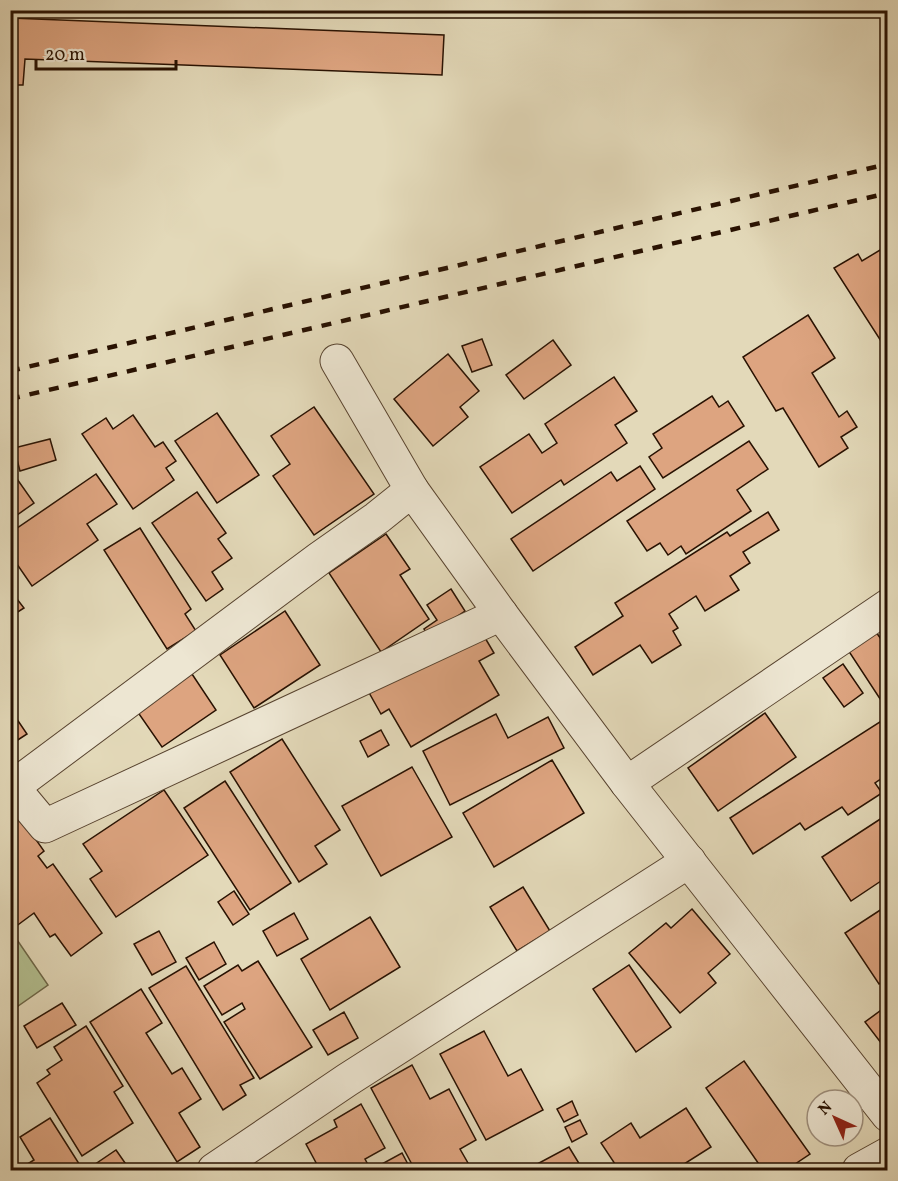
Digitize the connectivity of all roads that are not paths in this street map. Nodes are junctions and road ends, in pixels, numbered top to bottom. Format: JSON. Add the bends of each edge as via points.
{"nodes":[{"id":1,"x":337,"y":361,"type":"dead end"},
{"id":2,"x":412,"y":489,"type":"junction"},
{"id":3,"x":888,"y":606,"type":"edge"},
{"id":4,"x":501,"y":614,"type":"junction"},
{"id":5,"x":627,"y":783,"type":"junction"},
{"id":6,"x":11,"y":787,"type":"edge"},
{"id":7,"x":689,"y":861,"type":"junction"},
{"id":8,"x":888,"y":1115,"type":"edge"},
{"id":9,"x":888,"y":1154,"type":"edge"},
{"id":10,"x":214,"y":1170,"type":"edge"},
{"id":11,"x":859,"y":1170,"type":"edge"}],
"edges":[{"from":1,"to":2,"type":"street"},
{"from":2,"to":4,"type":"street"},
{"from":2,"to":6,"type":"street"},
{"from":3,"to":5,"type":"street"},
{"from":4,"to":5,"type":"street"},
{"from":4,"to":6,"type":"street","via":[[45,826]]},
{"from":5,"to":7,"type":"street"},
{"from":7,"to":8,"type":"street"},
{"from":7,"to":10,"type":"street"},
{"from":9,"to":11,"type":"street"}]}
